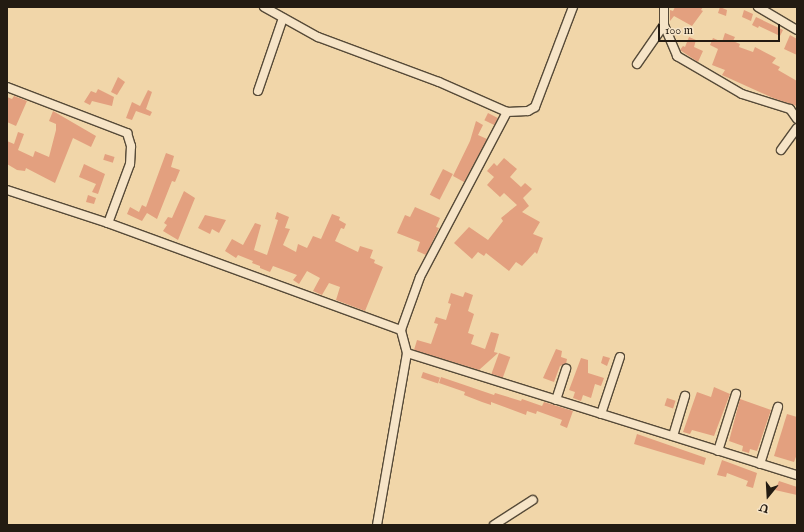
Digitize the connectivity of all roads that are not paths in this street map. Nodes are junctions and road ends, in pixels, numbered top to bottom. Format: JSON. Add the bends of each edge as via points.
{"nodes":[{"id":1,"x":264,"y":7,"type":"edge"},
{"id":2,"x":573,"y":7,"type":"edge"},
{"id":3,"x":664,"y":7,"type":"edge"},
{"id":4,"x":758,"y":7,"type":"edge"},
{"id":5,"x":283,"y":18,"type":"junction"},
{"id":6,"x":663,"y":30,"type":"junction"},
{"id":7,"x":797,"y":30,"type":"edge"},
{"id":8,"x":637,"y":64,"type":"dead end"},
{"id":9,"x":7,"y":87,"type":"edge"},
{"id":10,"x":258,"y":91,"type":"dead end"},
{"id":11,"x":794,"y":110,"type":"edge"},
{"id":12,"x":507,"y":112,"type":"junction"},
{"id":13,"x":797,"y":119,"type":"edge"},
{"id":14,"x":797,"y":128,"type":"edge"},
{"id":15,"x":781,"y":150,"type":"dead end"},
{"id":16,"x":7,"y":190,"type":"edge"},
{"id":17,"x":108,"y":223,"type":"junction"},
{"id":18,"x":401,"y":330,"type":"junction"},
{"id":19,"x":407,"y":353,"type":"junction"},
{"id":20,"x":620,"y":357,"type":"dead end"},
{"id":21,"x":566,"y":369,"type":"dead end"},
{"id":22,"x":736,"y":394,"type":"dead end"},
{"id":23,"x":685,"y":396,"type":"dead end"},
{"id":24,"x":556,"y":400,"type":"junction"},
{"id":25,"x":778,"y":407,"type":"dead end"},
{"id":26,"x":601,"y":414,"type":"junction"},
{"id":27,"x":673,"y":436,"type":"junction"},
{"id":28,"x":718,"y":450,"type":"junction"},
{"id":29,"x":760,"y":464,"type":"junction"},
{"id":30,"x":797,"y":475,"type":"edge"},
{"id":31,"x":533,"y":500,"type":"dead end"},
{"id":32,"x":377,"y":525,"type":"edge"},
{"id":33,"x":494,"y":525,"type":"edge"}],
"edges":[{"from":1,"to":5,"type":"street"},
{"from":2,"to":12,"type":"street","via":[[535,107],[528,111]]},
{"from":3,"to":6,"type":"street"},
{"from":4,"to":7,"type":"street"},
{"from":5,"to":10,"type":"street"},
{"from":5,"to":12,"type":"street","via":[[318,37],[439,82]]},
{"from":6,"to":8,"type":"street"},
{"from":6,"to":11,"type":"street","via":[[680,58],[742,94]]},
{"from":9,"to":17,"type":"street","via":[[127,133],[131,146],[130,164]]},
{"from":11,"to":13,"type":"street"},
{"from":12,"to":18,"type":"street","via":[[420,277]]},
{"from":14,"to":15,"type":"street"},
{"from":16,"to":17,"type":"street"},
{"from":17,"to":18,"type":"street"},
{"from":18,"to":19,"type":"street"},
{"from":19,"to":24,"type":"street"},
{"from":19,"to":32,"type":"street"},
{"from":20,"to":26,"type":"street"},
{"from":21,"to":24,"type":"street"},
{"from":22,"to":28,"type":"street"},
{"from":23,"to":27,"type":"street"},
{"from":24,"to":26,"type":"street"},
{"from":25,"to":29,"type":"street"},
{"from":26,"to":27,"type":"street"},
{"from":27,"to":28,"type":"street"},
{"from":28,"to":29,"type":"street"},
{"from":29,"to":30,"type":"street"},
{"from":31,"to":33,"type":"street"}]}
